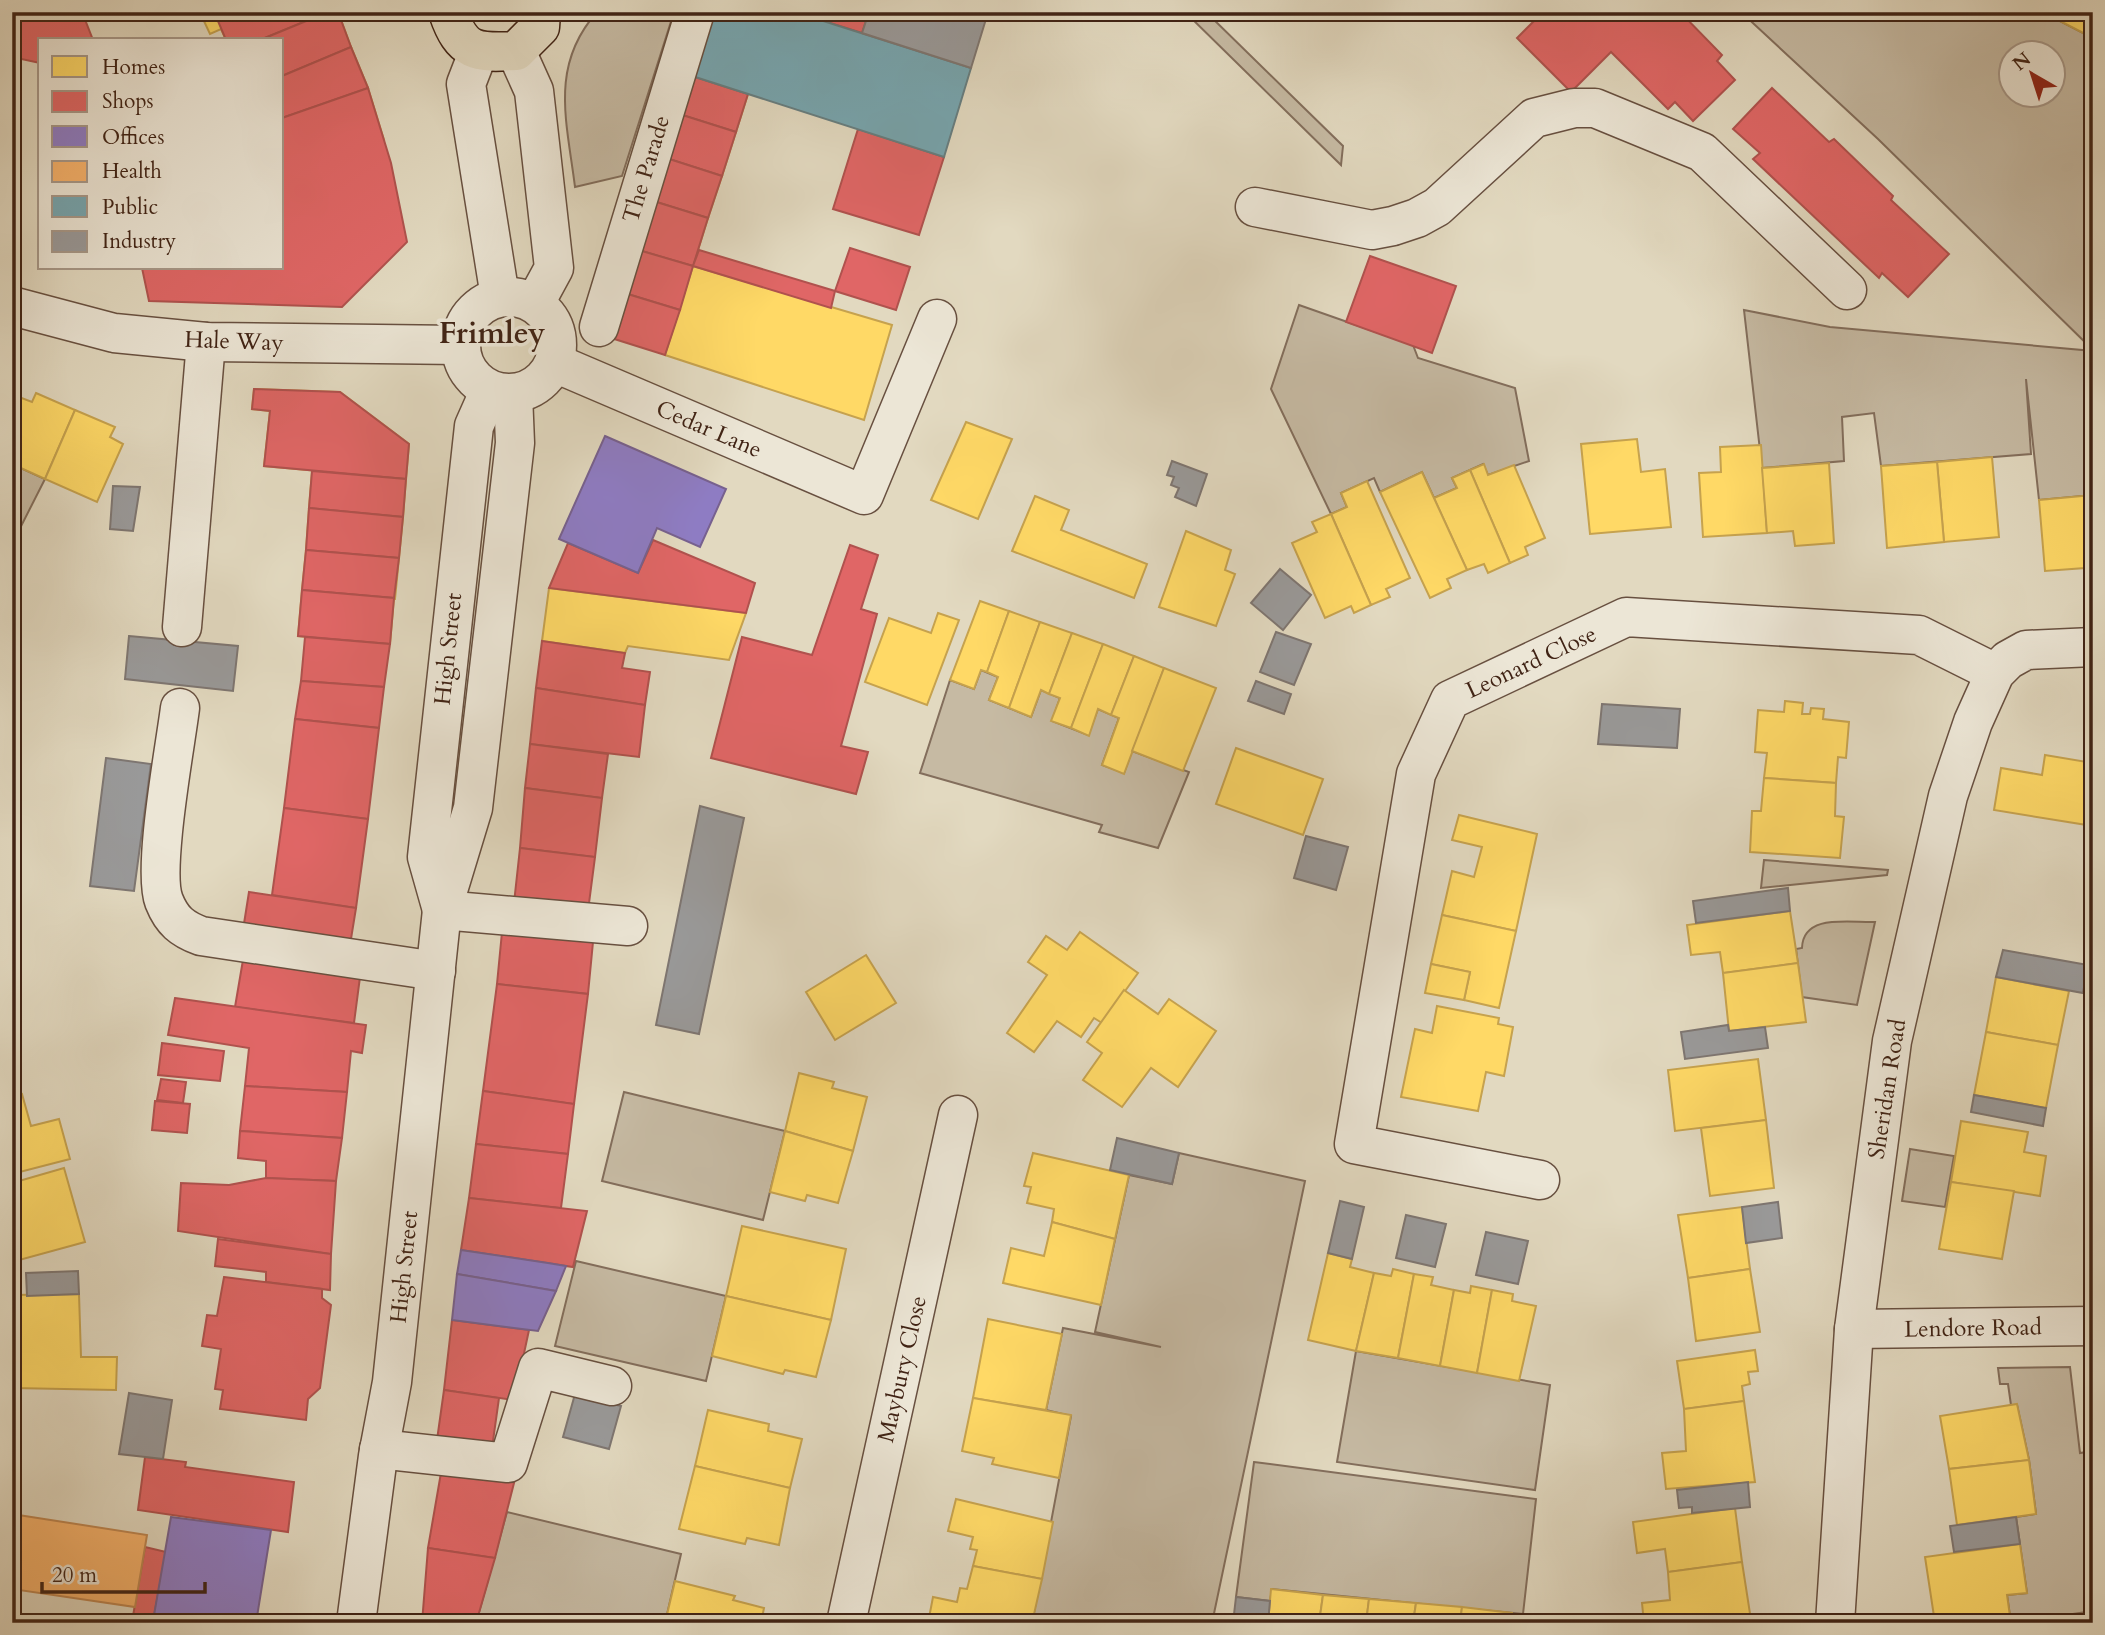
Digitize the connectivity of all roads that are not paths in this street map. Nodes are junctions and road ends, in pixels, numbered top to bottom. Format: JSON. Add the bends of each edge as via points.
{"nodes":[{"id":1,"x":448,"y":12,"type":"edge"},
{"id":2,"x":541,"y":12,"type":"edge"},
{"id":3,"x":695,"y":12,"type":"edge"},
{"id":4,"x":516,"y":51,"type":"junction"},
{"id":5,"x":478,"y":52,"type":"junction"},
{"id":6,"x":1255,"y":206,"type":"dead end"},
{"id":7,"x":1847,"y":290,"type":"dead end"},
{"id":8,"x":518,"y":300,"type":"junction"},
{"id":9,"x":12,"y":306,"type":"edge"},
{"id":10,"x":937,"y":319,"type":"dead end"},
{"id":11,"x":598,"y":327,"type":"dead end"},
{"id":12,"x":206,"y":342,"type":"junction"},
{"id":13,"x":460,"y":345,"type":"junction"},
{"id":14,"x":555,"y":363,"type":"junction"},
{"id":15,"x":501,"y":392,"type":"junction"},
{"id":16,"x":182,"y":627,"type":"dead end"},
{"id":17,"x":2093,"y":647,"type":"edge"},
{"id":18,"x":1995,"y":673,"type":"junction"},
{"id":19,"x":180,"y":708,"type":"dead end"},
{"id":20,"x":442,"y":910,"type":"junction"},
{"id":21,"x":628,"y":926,"type":"dead end"},
{"id":22,"x":436,"y":971,"type":"junction"},
{"id":23,"x":958,"y":1115,"type":"dead end"},
{"id":24,"x":1540,"y":1180,"type":"dead end"},
{"id":25,"x":2093,"y":1326,"type":"edge"},
{"id":26,"x":1854,"y":1329,"type":"junction"},
{"id":27,"x":612,"y":1386,"type":"dead end"},
{"id":28,"x":379,"y":1449,"type":"junction"},
{"id":29,"x":356,"y":1623,"type":"edge"},
{"id":30,"x":846,"y":1623,"type":"edge"},
{"id":31,"x":1835,"y":1623,"type":"edge"}],
"edges":[{"from":1,"to":5,"type":"main road","via":[[456,36]]},
{"from":2,"to":4,"type":"main road","via":[[540,27]]},
{"from":3,"to":11,"type":"street","name":"The Parade"},
{"from":4,"to":5,"type":"main road"},
{"from":4,"to":8,"type":"street","via":[[534,91],[554,268]]},
{"from":5,"to":8,"type":"street","via":[[466,84]]},
{"from":6,"to":7,"type":"street","via":[[1372,230],[1393,226],[1437,207],[1534,118],[1595,108],[1702,152]]},
{"from":8,"to":13,"type":"street","via":[[471,313]]},
{"from":8,"to":14,"type":"street","via":[[556,329]]},
{"from":9,"to":12,"type":"street","name":"Hale Way","via":[[114,317]]},
{"from":10,"to":14,"type":"street","name":"Cedar Lane","via":[[864,495]]},
{"from":12,"to":13,"type":"street","name":"Hale Way"},
{"from":12,"to":16,"type":"street"},
{"from":13,"to":15,"type":"street","via":[[468,372]]},
{"from":14,"to":15,"type":"street","via":[[538,385]]},
{"from":15,"to":20,"type":"street","name":"High Street","via":[[474,426],[431,793],[427,857]]},
{"from":17,"to":18,"type":"street","name":"Sheridan Road","via":[[2026,650]]},
{"from":18,"to":24,"type":"street","name":"Leonard Close","via":[[1919,635],[1626,617],[1450,701],[1416,774],[1354,1144]]},
{"from":18,"to":26,"type":"street","name":"Sheridan Road","via":[[1948,796],[1892,1041]]},
{"from":19,"to":22,"type":"street","via":[[160,870],[163,898],[183,930]]},
{"from":20,"to":21,"type":"street"},
{"from":20,"to":22,"type":"street","name":"High Street"},
{"from":22,"to":28,"type":"street","name":"High Street","via":[[392,1382]]},
{"from":23,"to":30,"type":"street","name":"Maybury Close"},
{"from":25,"to":26,"type":"street","name":"Lendore Road"},
{"from":26,"to":31,"type":"street","name":"Sheridan Road"},
{"from":27,"to":28,"type":"street","via":[[538,1368],[509,1463]]},
{"from":28,"to":29,"type":"street","name":"High Street"}]}
